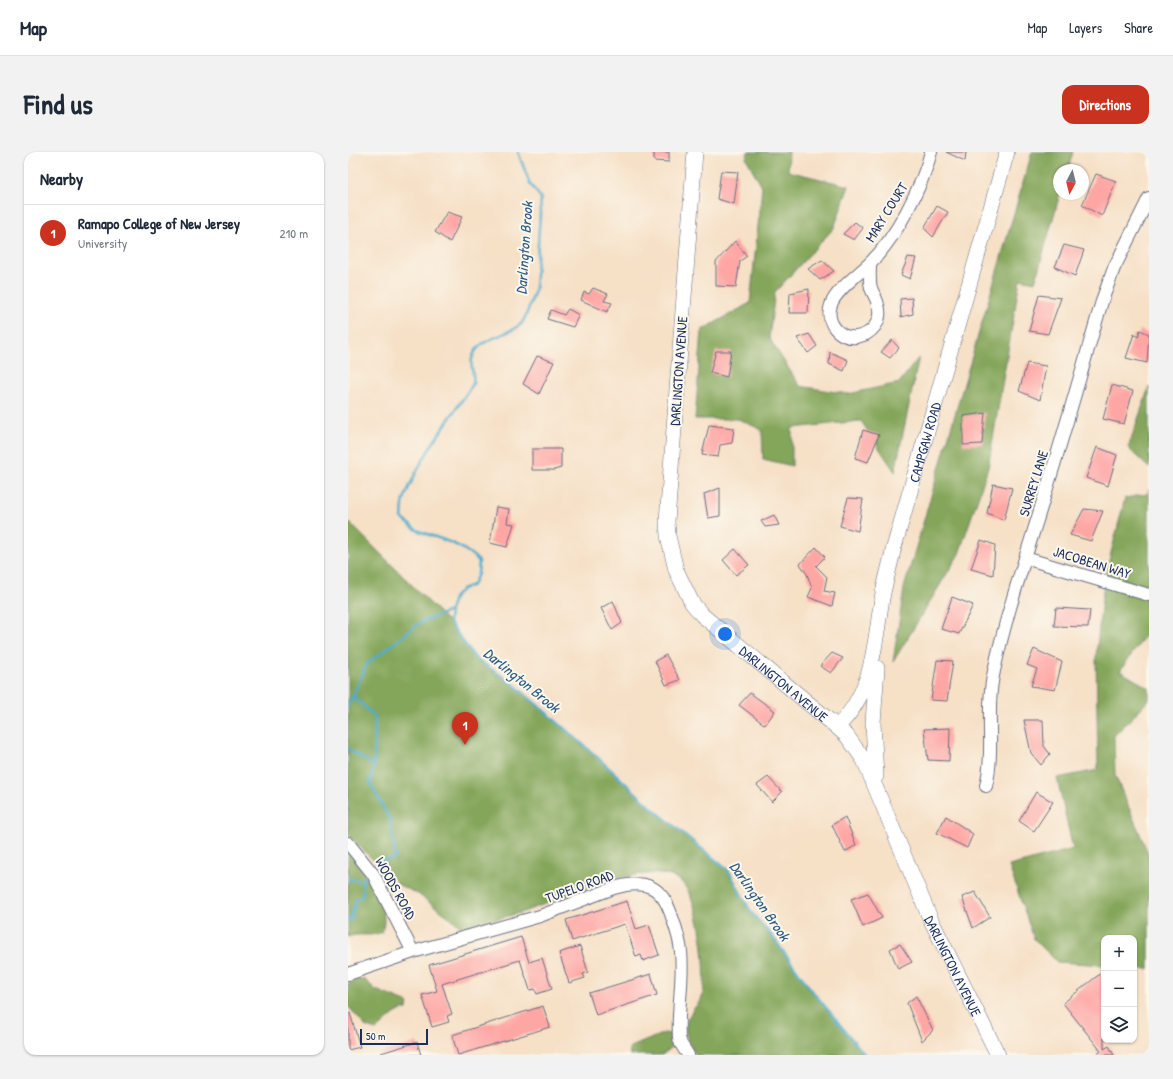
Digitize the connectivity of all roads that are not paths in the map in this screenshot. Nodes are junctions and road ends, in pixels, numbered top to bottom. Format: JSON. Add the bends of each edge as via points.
{"nodes":[{"id":1,"x":695,"y":152,"type":"edge"},
{"id":2,"x":931,"y":152,"type":"edge"},
{"id":3,"x":1007,"y":152,"type":"edge"},
{"id":4,"x":1149,"y":198,"type":"edge"},
{"id":5,"x":870,"y":264,"type":"junction"},
{"id":6,"x":1025,"y":558,"type":"junction"},
{"id":7,"x":1149,"y":595,"type":"edge"},
{"id":8,"x":879,"y":624,"type":"junction"},
{"id":9,"x":837,"y":727,"type":"junction"},
{"id":10,"x":986,"y":786,"type":"dead end"},
{"id":11,"x":878,"y":794,"type":"junction"},
{"id":12,"x":348,"y":843,"type":"edge"},
{"id":13,"x":413,"y":952,"type":"junction"},
{"id":14,"x":348,"y":974,"type":"edge"},
{"id":15,"x":688,"y":1055,"type":"edge"},
{"id":16,"x":998,"y":1055,"type":"edge"}],
"edges":[{"from":1,"to":9,"type":"main road","name":"DARLINGTON AVENUE","via":[[667,521],[671,555],[684,589],[702,615]]},
{"from":2,"to":5,"type":"street","name":"MARY COURT","via":[[909,208]]},
{"from":3,"to":8,"type":"main road","name":"CAMPGAW ROAD","via":[[893,551]]},
{"from":4,"to":6,"type":"street","name":"SURREY LANE","via":[[1117,262],[1103,298]]},
{"from":5,"to":5,"type":"street","name":"MARY COURT","via":[[838,294],[830,306],[830,321],[838,333],[851,338],[862,337],[871,332],[877,324],[878,305],[871,286]]},
{"from":6,"to":7,"type":"street","name":"JACOBEAN WAY"},
{"from":6,"to":10,"type":"street","name":"SURREY LANE","via":[[993,672],[988,714],[991,768]]},
{"from":8,"to":9,"type":"main road","name":"CAMPGAW ROAD","via":[[862,694],[847,718]]},
{"from":8,"to":11,"type":"main road","via":[[873,744]]},
{"from":9,"to":11,"type":"main road","name":"DARLINGTON AVENUE","via":[[847,736],[864,760]]},
{"from":11,"to":16,"type":"main road","name":"DARLINGTON AVENUE","via":[[930,918]]},
{"from":12,"to":13,"type":"street","name":"WOODS ROAD","via":[[373,874]]},
{"from":13,"to":14,"type":"street","name":"TUPELO ROAD"},
{"from":13,"to":15,"type":"street","name":"TUPELO ROAD","via":[[540,916],[623,885],[648,885],[663,896],[679,940],[682,971],[679,1038]]}]}
